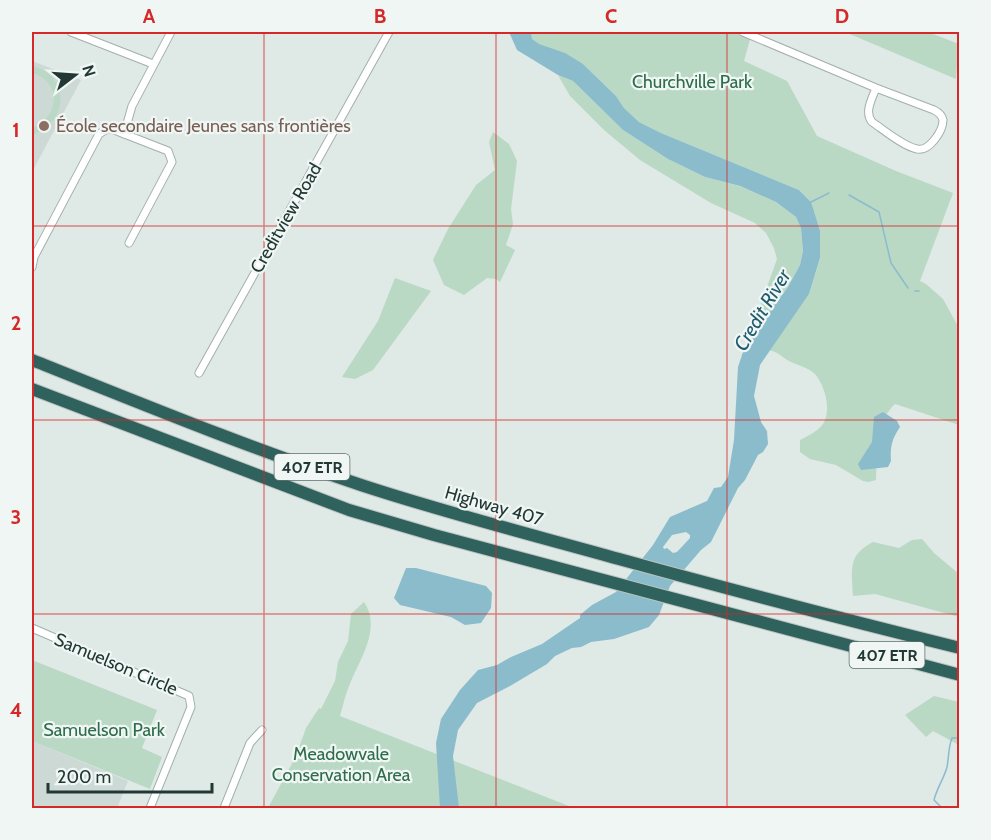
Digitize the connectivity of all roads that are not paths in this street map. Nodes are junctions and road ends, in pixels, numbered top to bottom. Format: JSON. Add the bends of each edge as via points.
{"nodes":[{"id":1,"x":71,"y":32,"type":"edge"},
{"id":2,"x":171,"y":32,"type":"edge"},
{"id":3,"x":389,"y":32,"type":"edge"},
{"id":4,"x":743,"y":32,"type":"edge"},
{"id":5,"x":81,"y":33,"type":"edge"},
{"id":6,"x":153,"y":64,"type":"junction"},
{"id":7,"x":876,"y":88,"type":"junction"},
{"id":8,"x":124,"y":134,"type":"junction"},
{"id":9,"x":129,"y":243,"type":"dead end"},
{"id":10,"x":32,"y":267,"type":"edge"},
{"id":11,"x":32,"y":360,"type":"edge"},
{"id":12,"x":199,"y":373,"type":"dead end"},
{"id":13,"x":32,"y":388,"type":"edge"},
{"id":14,"x":32,"y":628,"type":"edge"},
{"id":15,"x":960,"y":648,"type":"edge"},
{"id":16,"x":960,"y":675,"type":"edge"},
{"id":17,"x":262,"y":730,"type":"dead end"},
{"id":18,"x":150,"y":808,"type":"edge"},
{"id":19,"x":224,"y":808,"type":"edge"}],
"edges":[{"from":1,"to":5,"type":"street"},
{"from":2,"to":6,"type":"street"},
{"from":3,"to":12,"type":"street","name":"Creditview Road"},
{"from":4,"to":7,"type":"street"},
{"from":5,"to":6,"type":"street"},
{"from":6,"to":8,"type":"street","via":[[132,106]]},
{"from":7,"to":7,"type":"street","via":[[939,114],[943,122],[932,143],[915,149],[872,122],[868,111]]},
{"from":8,"to":9,"type":"street","via":[[168,151],[172,162]]},
{"from":8,"to":10,"type":"street","via":[[109,128],[99,134]]},
{"from":11,"to":15,"type":"highway","name":"Highway 407","number":"407 ETR","via":[[196,425],[468,518]]},
{"from":13,"to":16,"type":"highway","number":"407 ETR","via":[[349,510]]},
{"from":14,"to":18,"type":"street","name":"Samuelson Circle","via":[[189,696],[191,707]]},
{"from":17,"to":19,"type":"street","via":[[250,743]]}]}
